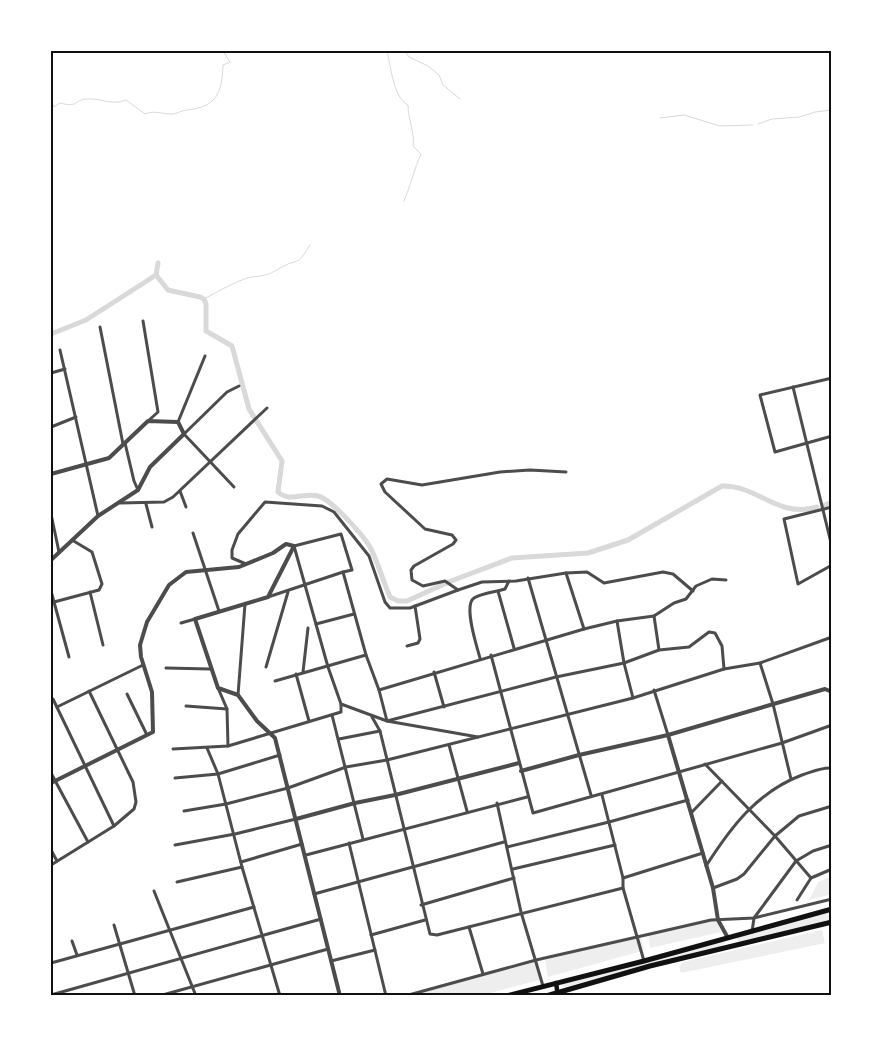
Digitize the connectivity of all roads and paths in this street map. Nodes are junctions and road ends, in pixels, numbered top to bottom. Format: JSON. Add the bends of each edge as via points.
{"nodes":[{"id":1,"x":143,"y":321,"type":"dead end"},
{"id":2,"x":100,"y":327,"type":"dead end"},
{"id":3,"x":60,"y":350,"type":"dead end"},
{"id":4,"x":206,"y":356,"type":"dead end"},
{"id":5,"x":65,"y":369,"type":"junction"},
{"id":6,"x":51,"y":373,"type":"edge"},
{"id":7,"x":832,"y":378,"type":"edge"},
{"id":8,"x":239,"y":386,"type":"dead end"},
{"id":9,"x":793,"y":387,"type":"junction"},
{"id":10,"x":267,"y":408,"type":"dead end"},
{"id":11,"x":76,"y":417,"type":"junction"},
{"id":12,"x":148,"y":421,"type":"junction"},
{"id":13,"x":178,"y":422,"type":"junction"},
{"id":14,"x":51,"y":427,"type":"edge"},
{"id":15,"x":184,"y":434,"type":"junction"},
{"id":16,"x":832,"y":436,"type":"edge"},
{"id":17,"x":807,"y":442,"type":"junction"},
{"id":18,"x":124,"y":444,"type":"junction"},
{"id":19,"x":212,"y":462,"type":"junction"},
{"id":20,"x":86,"y":465,"type":"junction"},
{"id":21,"x":566,"y":472,"type":"dead end"},
{"id":22,"x":51,"y":474,"type":"edge"},
{"id":23,"x":234,"y":487,"type":"dead end"},
{"id":24,"x":138,"y":490,"type":"junction"},
{"id":25,"x":180,"y":491,"type":"junction"},
{"id":26,"x":120,"y":502,"type":"junction"},
{"id":27,"x":146,"y":504,"type":"junction"},
{"id":28,"x":186,"y":507,"type":"dead end"},
{"id":29,"x":832,"y":507,"type":"edge"},
{"id":30,"x":822,"y":510,"type":"junction"},
{"id":31,"x":51,"y":514,"type":"edge"},
{"id":32,"x":98,"y":516,"type":"junction"},
{"id":33,"x":152,"y":527,"type":"dead end"},
{"id":34,"x":193,"y":533,"type":"dead end"},
{"id":35,"x":72,"y":539,"type":"junction"},
{"id":36,"x":294,"y":546,"type":"junction"},
{"id":37,"x":832,"y":547,"type":"edge"},
{"id":38,"x":59,"y":552,"type":"junction"},
{"id":39,"x":51,"y":560,"type":"edge"},
{"id":40,"x":246,"y":564,"type":"junction"},
{"id":41,"x":832,"y":565,"type":"edge"},
{"id":42,"x":205,"y":570,"type":"junction"},
{"id":43,"x":343,"y":572,"type":"junction"},
{"id":44,"x":566,"y":573,"type":"junction"},
{"id":45,"x":528,"y":578,"type":"junction"},
{"id":46,"x":726,"y":580,"type":"dead end"},
{"id":47,"x":509,"y":581,"type":"junction"},
{"id":48,"x":305,"y":586,"type":"junction"},
{"id":49,"x":458,"y":590,"type":"junction"},
{"id":50,"x":51,"y":591,"type":"edge"},
{"id":51,"x":498,"y":591,"type":"junction"},
{"id":52,"x":692,"y":591,"type":"junction"},
{"id":53,"x":90,"y":592,"type":"junction"},
{"id":54,"x":288,"y":592,"type":"junction"},
{"id":55,"x":268,"y":597,"type":"junction"},
{"id":56,"x":54,"y":602,"type":"junction"},
{"id":57,"x":245,"y":603,"type":"junction"},
{"id":58,"x":415,"y":606,"type":"junction"},
{"id":59,"x":219,"y":611,"type":"junction"},
{"id":60,"x":354,"y":614,"type":"junction"},
{"id":61,"x":654,"y":616,"type":"junction"},
{"id":62,"x":195,"y":619,"type":"junction"},
{"id":63,"x":617,"y":621,"type":"junction"},
{"id":64,"x":181,"y":623,"type":"dead end"},
{"id":65,"x":316,"y":624,"type":"junction"},
{"id":66,"x":308,"y":628,"type":"dead end"},
{"id":67,"x":584,"y":629,"type":"junction"},
{"id":68,"x":832,"y":637,"type":"edge"},
{"id":69,"x":546,"y":640,"type":"junction"},
{"id":70,"x":103,"y":645,"type":"dead end"},
{"id":71,"x":407,"y":646,"type":"dead end"},
{"id":72,"x":514,"y":648,"type":"junction"},
{"id":73,"x":659,"y":650,"type":"junction"},
{"id":74,"x":366,"y":655,"type":"junction"},
{"id":75,"x":491,"y":655,"type":"junction"},
{"id":76,"x":69,"y":658,"type":"dead end"},
{"id":77,"x":480,"y":658,"type":"junction"},
{"id":78,"x":624,"y":663,"type":"junction"},
{"id":79,"x":760,"y":663,"type":"junction"},
{"id":80,"x":143,"y":665,"type":"junction"},
{"id":81,"x":266,"y":667,"type":"dead end"},
{"id":82,"x":328,"y":667,"type":"junction"},
{"id":83,"x":166,"y":668,"type":"dead end"},
{"id":84,"x":210,"y":669,"type":"junction"},
{"id":85,"x":724,"y":669,"type":"junction"},
{"id":86,"x":303,"y":672,"type":"junction"},
{"id":87,"x":434,"y":672,"type":"junction"},
{"id":88,"x":296,"y":674,"type":"junction"},
{"id":89,"x":556,"y":677,"type":"junction"},
{"id":90,"x":275,"y":681,"type":"dead end"},
{"id":91,"x":218,"y":688,"type":"junction"},
{"id":92,"x":379,"y":690,"type":"junction"},
{"id":93,"x":654,"y":690,"type":"junction"},
{"id":94,"x":89,"y":691,"type":"junction"},
{"id":95,"x":501,"y":692,"type":"junction"},
{"id":96,"x":832,"y":692,"type":"edge"},
{"id":97,"x":127,"y":694,"type":"dead end"},
{"id":98,"x":238,"y":695,"type":"junction"},
{"id":99,"x":633,"y":698,"type":"junction"},
{"id":100,"x":53,"y":699,"type":"dead end"},
{"id":101,"x":341,"y":704,"type":"junction"},
{"id":102,"x":773,"y":704,"type":"junction"},
{"id":103,"x":186,"y":706,"type":"dead end"},
{"id":104,"x":57,"y":707,"type":"junction"},
{"id":105,"x":444,"y":707,"type":"junction"},
{"id":106,"x":227,"y":709,"type":"junction"},
{"id":107,"x":567,"y":714,"type":"junction"},
{"id":108,"x":332,"y":715,"type":"junction"},
{"id":109,"x":372,"y":716,"type":"junction"},
{"id":110,"x":309,"y":721,"type":"junction"},
{"id":111,"x":387,"y":721,"type":"junction"},
{"id":112,"x":832,"y":725,"type":"edge"},
{"id":113,"x":510,"y":729,"type":"junction"},
{"id":114,"x":380,"y":731,"type":"junction"},
{"id":115,"x":268,"y":732,"type":"junction"},
{"id":116,"x":148,"y":735,"type":"junction"},
{"id":117,"x":668,"y":735,"type":"junction"},
{"id":118,"x":478,"y":737,"type":"junction"},
{"id":119,"x":339,"y":739,"type":"junction"},
{"id":120,"x":782,"y":743,"type":"junction"},
{"id":121,"x":449,"y":745,"type":"junction"},
{"id":122,"x":228,"y":746,"type":"junction"},
{"id":123,"x":206,"y":748,"type":"junction"},
{"id":124,"x":174,"y":749,"type":"dead end"},
{"id":125,"x":116,"y":750,"type":"junction"},
{"id":126,"x":281,"y":755,"type":"junction"},
{"id":127,"x":580,"y":755,"type":"junction"},
{"id":128,"x":387,"y":760,"type":"junction"},
{"id":129,"x":519,"y":763,"type":"junction"},
{"id":130,"x":705,"y":764,"type":"junction"},
{"id":131,"x":86,"y":765,"type":"junction"},
{"id":132,"x":346,"y":767,"type":"junction"},
{"id":133,"x":832,"y":768,"type":"edge"},
{"id":134,"x":521,"y":771,"type":"junction"},
{"id":135,"x":680,"y":772,"type":"junction"},
{"id":136,"x":51,"y":773,"type":"edge"},
{"id":137,"x":218,"y":774,"type":"junction"},
{"id":138,"x":175,"y":778,"type":"dead end"},
{"id":139,"x":458,"y":778,"type":"junction"},
{"id":140,"x":791,"y":779,"type":"junction"},
{"id":141,"x":722,"y":781,"type":"junction"},
{"id":142,"x":53,"y":782,"type":"edge"},
{"id":143,"x":288,"y":788,"type":"junction"},
{"id":144,"x":395,"y":795,"type":"junction"},
{"id":145,"x":591,"y":795,"type":"junction"},
{"id":146,"x":602,"y":795,"type":"junction"},
{"id":147,"x":528,"y":797,"type":"junction"},
{"id":148,"x":689,"y":800,"type":"junction"},
{"id":149,"x":355,"y":803,"type":"junction"},
{"id":150,"x":226,"y":804,"type":"junction"},
{"id":151,"x":497,"y":804,"type":"junction"},
{"id":152,"x":832,"y":806,"type":"edge"},
{"id":153,"x":749,"y":809,"type":"junction"},
{"id":154,"x":184,"y":811,"type":"dead end"},
{"id":155,"x":467,"y":811,"type":"junction"},
{"id":156,"x":692,"y":812,"type":"junction"},
{"id":157,"x":296,"y":819,"type":"junction"},
{"id":158,"x":609,"y":822,"type":"junction"},
{"id":159,"x":114,"y":826,"type":"junction"},
{"id":160,"x":404,"y":829,"type":"junction"},
{"id":161,"x":235,"y":834,"type":"junction"},
{"id":162,"x":776,"y":836,"type":"junction"},
{"id":163,"x":363,"y":839,"type":"junction"},
{"id":164,"x":88,"y":842,"type":"junction"},
{"id":165,"x":504,"y":842,"type":"junction"},
{"id":166,"x":349,"y":843,"type":"junction"},
{"id":167,"x":302,"y":844,"type":"junction"},
{"id":168,"x":175,"y":845,"type":"dead end"},
{"id":169,"x":615,"y":845,"type":"junction"},
{"id":170,"x":832,"y":845,"type":"edge"},
{"id":171,"x":507,"y":847,"type":"junction"},
{"id":172,"x":51,"y":850,"type":"edge"},
{"id":173,"x":703,"y":853,"type":"junction"},
{"id":174,"x":306,"y":855,"type":"junction"},
{"id":175,"x":57,"y":861,"type":"junction"},
{"id":176,"x":796,"y":861,"type":"junction"},
{"id":177,"x":241,"y":862,"type":"junction"},
{"id":178,"x":51,"y":865,"type":"edge"},
{"id":179,"x":705,"y":866,"type":"junction"},
{"id":180,"x":242,"y":867,"type":"junction"},
{"id":181,"x":413,"y":868,"type":"junction"},
{"id":182,"x":513,"y":869,"type":"junction"},
{"id":183,"x":832,"y":869,"type":"edge"},
{"id":184,"x":514,"y":878,"type":"junction"},
{"id":185,"x":623,"y":878,"type":"junction"},
{"id":186,"x":811,"y":878,"type":"junction"},
{"id":187,"x":177,"y":882,"type":"dead end"},
{"id":188,"x":358,"y":883,"type":"junction"},
{"id":189,"x":623,"y":888,"type":"junction"},
{"id":190,"x":713,"y":888,"type":"junction"},
{"id":191,"x":154,"y":891,"type":"dead end"},
{"id":192,"x":314,"y":894,"type":"junction"},
{"id":193,"x":832,"y":899,"type":"edge"},
{"id":194,"x":797,"y":900,"type":"dead end"},
{"id":195,"x":421,"y":905,"type":"junction"},
{"id":196,"x":254,"y":907,"type":"junction"},
{"id":197,"x":832,"y":909,"type":"edge"},
{"id":198,"x":521,"y":912,"type":"junction"},
{"id":199,"x":754,"y":918,"type":"junction"},
{"id":200,"x":321,"y":919,"type":"junction"},
{"id":201,"x":425,"y":920,"type":"junction"},
{"id":202,"x":718,"y":920,"type":"junction"},
{"id":203,"x":832,"y":922,"type":"edge"},
{"id":204,"x":114,"y":925,"type":"dead end"},
{"id":205,"x":469,"y":927,"type":"junction"},
{"id":206,"x":170,"y":930,"type":"junction"},
{"id":207,"x":752,"y":932,"type":"junction"},
{"id":208,"x":371,"y":935,"type":"junction"},
{"id":209,"x":262,"y":936,"type":"junction"},
{"id":210,"x":637,"y":937,"type":"junction"},
{"id":211,"x":728,"y":938,"type":"junction"},
{"id":212,"x":72,"y":941,"type":"dead end"},
{"id":213,"x":118,"y":944,"type":"junction"},
{"id":214,"x":731,"y":946,"type":"junction"},
{"id":215,"x":328,"y":949,"type":"junction"},
{"id":216,"x":375,"y":950,"type":"junction"},
{"id":217,"x":77,"y":955,"type":"junction"},
{"id":218,"x":182,"y":960,"type":"junction"},
{"id":219,"x":536,"y":960,"type":"junction"},
{"id":220,"x":331,"y":961,"type":"junction"},
{"id":221,"x":644,"y":961,"type":"junction"},
{"id":222,"x":51,"y":963,"type":"edge"},
{"id":223,"x":272,"y":965,"type":"junction"},
{"id":224,"x":127,"y":974,"type":"junction"},
{"id":225,"x":483,"y":974,"type":"junction"},
{"id":226,"x":556,"y":983,"type":"junction"},
{"id":227,"x":193,"y":986,"type":"junction"},
{"id":228,"x":543,"y":986,"type":"junction"},
{"id":229,"x":558,"y":994,"type":"edge"},
{"id":230,"x":52,"y":995,"type":"edge"},
{"id":231,"x":134,"y":996,"type":"edge"},
{"id":232,"x":159,"y":996,"type":"edge"},
{"id":233,"x":196,"y":996,"type":"edge"},
{"id":234,"x":280,"y":996,"type":"edge"},
{"id":235,"x":340,"y":996,"type":"edge"},
{"id":236,"x":386,"y":996,"type":"edge"},
{"id":237,"x":405,"y":996,"type":"edge"},
{"id":238,"x":506,"y":996,"type":"edge"},
{"id":239,"x":546,"y":996,"type":"edge"}],
"edges":[{"from":1,"to":12,"type":"street","via":[[158,412]]},
{"from":2,"to":18,"type":"street"},
{"from":3,"to":5,"type":"street"},
{"from":4,"to":13,"type":"street"},
{"from":5,"to":6,"type":"street"},
{"from":5,"to":11,"type":"street"},
{"from":7,"to":9,"type":"street"},
{"from":8,"to":15,"type":"street","via":[[227,392]]},
{"from":9,"to":17,"type":"street"},
{"from":9,"to":17,"type":"street","via":[[760,395],[775,452]]},
{"from":10,"to":19,"type":"street"},
{"from":11,"to":14,"type":"street"},
{"from":11,"to":20,"type":"street"},
{"from":12,"to":13,"type":"street"},
{"from":12,"to":18,"type":"street"},
{"from":13,"to":15,"type":"street"},
{"from":15,"to":19,"type":"street"},
{"from":15,"to":24,"type":"street","via":[[150,467]]},
{"from":16,"to":17,"type":"street"},
{"from":17,"to":30,"type":"street"},
{"from":18,"to":20,"type":"street","via":[[109,458]]},
{"from":18,"to":24,"type":"street"},
{"from":19,"to":23,"type":"street"},
{"from":19,"to":25,"type":"street"},
{"from":20,"to":22,"type":"street"},
{"from":20,"to":32,"type":"street"},
{"from":21,"to":49,"type":"street","via":[[530,470],[422,485],[393,479],[381,484],[385,492],[425,528],[452,535],[456,540],[414,566],[412,580],[420,586],[445,580]]},
{"from":24,"to":26,"type":"street"},
{"from":25,"to":27,"type":"street","via":[[164,502]]},
{"from":25,"to":28,"type":"street"},
{"from":26,"to":27,"type":"street"},
{"from":26,"to":32,"type":"street"},
{"from":27,"to":33,"type":"street"},
{"from":29,"to":30,"type":"street"},
{"from":30,"to":37,"type":"street"},
{"from":30,"to":41,"type":"street","via":[[784,519],[798,584]]},
{"from":31,"to":38,"type":"street"},
{"from":32,"to":35,"type":"street"},
{"from":34,"to":42,"type":"street"},
{"from":35,"to":38,"type":"street"},
{"from":35,"to":53,"type":"street","via":[[95,556],[102,584],[99,590]]},
{"from":36,"to":40,"type":"street","via":[[286,544]]},
{"from":36,"to":43,"type":"street","via":[[342,534],[352,570]]},
{"from":36,"to":48,"type":"street"},
{"from":36,"to":55,"type":"street"},
{"from":38,"to":39,"type":"street"},
{"from":40,"to":42,"type":"street"},
{"from":40,"to":58,"type":"street","via":[[232,558],[236,538],[265,502],[322,506],[334,512],[369,556],[385,602],[395,609]]},
{"from":42,"to":59,"type":"street"},
{"from":42,"to":80,"type":"street","via":[[180,574],[163,593],[147,622],[140,645]]},
{"from":43,"to":48,"type":"street"},
{"from":43,"to":60,"type":"street"},
{"from":44,"to":45,"type":"street"},
{"from":44,"to":52,"type":"street","via":[[586,572],[604,583],[663,572],[673,574]]},
{"from":44,"to":67,"type":"street"},
{"from":45,"to":47,"type":"street"},
{"from":45,"to":69,"type":"street"},
{"from":46,"to":52,"type":"street","via":[[712,579]]},
{"from":47,"to":49,"type":"street","via":[[482,582]]},
{"from":47,"to":51,"type":"street","via":[[505,589]]},
{"from":48,"to":54,"type":"street"},
{"from":48,"to":65,"type":"street"},
{"from":49,"to":58,"type":"street"},
{"from":50,"to":56,"type":"street"},
{"from":51,"to":72,"type":"street"},
{"from":51,"to":77,"type":"street","via":[[474,598],[470,603],[469,613]]},
{"from":52,"to":61,"type":"street","via":[[686,599]]},
{"from":53,"to":56,"type":"street"},
{"from":53,"to":70,"type":"street"},
{"from":54,"to":55,"type":"street"},
{"from":54,"to":81,"type":"street"},
{"from":55,"to":57,"type":"street"},
{"from":56,"to":76,"type":"street"},
{"from":57,"to":59,"type":"street"},
{"from":57,"to":98,"type":"street"},
{"from":58,"to":71,"type":"street","via":[[420,638],[418,643]]},
{"from":59,"to":62,"type":"street"},
{"from":60,"to":65,"type":"street"},
{"from":60,"to":74,"type":"street"},
{"from":61,"to":63,"type":"street"},
{"from":61,"to":73,"type":"street"},
{"from":62,"to":64,"type":"street"},
{"from":62,"to":84,"type":"street"},
{"from":63,"to":67,"type":"street"},
{"from":63,"to":78,"type":"street"},
{"from":65,"to":82,"type":"street"},
{"from":66,"to":86,"type":"street"},
{"from":67,"to":69,"type":"street"},
{"from":68,"to":79,"type":"street"},
{"from":69,"to":72,"type":"street"},
{"from":69,"to":89,"type":"street"},
{"from":72,"to":75,"type":"street"},
{"from":73,"to":78,"type":"street"},
{"from":73,"to":85,"type":"street","via":[[689,647],[703,634],[715,633],[722,646]]},
{"from":74,"to":82,"type":"street"},
{"from":74,"to":92,"type":"street"},
{"from":75,"to":77,"type":"street"},
{"from":75,"to":95,"type":"street"},
{"from":77,"to":87,"type":"street"},
{"from":78,"to":89,"type":"street"},
{"from":78,"to":99,"type":"street"},
{"from":79,"to":85,"type":"street"},
{"from":79,"to":102,"type":"street"},
{"from":80,"to":94,"type":"street"},
{"from":80,"to":116,"type":"street","via":[[152,692],[154,732]]},
{"from":82,"to":86,"type":"street"},
{"from":82,"to":101,"type":"street"},
{"from":83,"to":84,"type":"street"},
{"from":84,"to":91,"type":"street"},
{"from":85,"to":93,"type":"street"},
{"from":86,"to":88,"type":"street"},
{"from":87,"to":92,"type":"street"},
{"from":87,"to":105,"type":"street"},
{"from":88,"to":90,"type":"street"},
{"from":88,"to":110,"type":"street"},
{"from":89,"to":95,"type":"street"},
{"from":89,"to":107,"type":"street"},
{"from":91,"to":98,"type":"street"},
{"from":91,"to":106,"type":"street"},
{"from":92,"to":111,"type":"street"},
{"from":93,"to":99,"type":"street"},
{"from":93,"to":117,"type":"street"},
{"from":94,"to":104,"type":"street"},
{"from":94,"to":125,"type":"street"},
{"from":95,"to":105,"type":"street"},
{"from":95,"to":113,"type":"street"},
{"from":96,"to":102,"type":"street","via":[[825,688]]},
{"from":97,"to":116,"type":"street"},
{"from":98,"to":115,"type":"street"},
{"from":99,"to":107,"type":"street"},
{"from":100,"to":104,"type":"street"},
{"from":101,"to":108,"type":"street","via":[[341,712]]},
{"from":101,"to":109,"type":"street"},
{"from":102,"to":117,"type":"street"},
{"from":102,"to":120,"type":"street"},
{"from":103,"to":106,"type":"street"},
{"from":104,"to":131,"type":"street"},
{"from":105,"to":111,"type":"street"},
{"from":106,"to":122,"type":"street"},
{"from":107,"to":113,"type":"street"},
{"from":107,"to":127,"type":"street"},
{"from":108,"to":110,"type":"street"},
{"from":108,"to":119,"type":"street"},
{"from":109,"to":111,"type":"street"},
{"from":109,"to":114,"type":"street"},
{"from":110,"to":115,"type":"street"},
{"from":111,"to":118,"type":"street"},
{"from":112,"to":120,"type":"street"},
{"from":113,"to":118,"type":"street"},
{"from":113,"to":129,"type":"street"},
{"from":114,"to":119,"type":"street"},
{"from":114,"to":128,"type":"street"},
{"from":115,"to":122,"type":"street"},
{"from":115,"to":126,"type":"street","via":[[275,738]]},
{"from":116,"to":125,"type":"street"},
{"from":117,"to":127,"type":"street"},
{"from":117,"to":135,"type":"street"},
{"from":118,"to":121,"type":"street"},
{"from":119,"to":132,"type":"street"},
{"from":120,"to":130,"type":"street"},
{"from":120,"to":140,"type":"street"},
{"from":121,"to":128,"type":"street"},
{"from":121,"to":139,"type":"street"},
{"from":122,"to":123,"type":"street"},
{"from":123,"to":124,"type":"street"},
{"from":123,"to":137,"type":"street"},
{"from":125,"to":131,"type":"street"},
{"from":125,"to":159,"type":"street","via":[[133,782],[136,802],[134,809]]},
{"from":126,"to":137,"type":"street"},
{"from":126,"to":143,"type":"street"},
{"from":127,"to":134,"type":"street"},
{"from":127,"to":145,"type":"street"},
{"from":128,"to":132,"type":"street"},
{"from":128,"to":144,"type":"street"},
{"from":129,"to":134,"type":"street"},
{"from":129,"to":139,"type":"street"},
{"from":130,"to":135,"type":"street"},
{"from":130,"to":141,"type":"street"},
{"from":131,"to":142,"type":"street"},
{"from":131,"to":159,"type":"street"},
{"from":132,"to":143,"type":"street"},
{"from":132,"to":149,"type":"street"},
{"from":133,"to":140,"type":"street"},
{"from":134,"to":147,"type":"street"},
{"from":135,"to":146,"type":"street"},
{"from":135,"to":148,"type":"street"},
{"from":136,"to":142,"type":"street"},
{"from":137,"to":138,"type":"street"},
{"from":137,"to":150,"type":"street"},
{"from":139,"to":144,"type":"street"},
{"from":139,"to":155,"type":"street"},
{"from":140,"to":153,"type":"street"},
{"from":141,"to":153,"type":"street"},
{"from":141,"to":156,"type":"street"},
{"from":142,"to":164,"type":"street"},
{"from":143,"to":150,"type":"street"},
{"from":143,"to":157,"type":"street"},
{"from":144,"to":149,"type":"street"},
{"from":144,"to":160,"type":"street"},
{"from":145,"to":146,"type":"street"},
{"from":145,"to":147,"type":"street","via":[[533,813]]},
{"from":146,"to":158,"type":"street"},
{"from":147,"to":151,"type":"street"},
{"from":148,"to":156,"type":"street"},
{"from":148,"to":158,"type":"street"},
{"from":149,"to":157,"type":"street"},
{"from":149,"to":163,"type":"street"},
{"from":150,"to":154,"type":"street"},
{"from":150,"to":161,"type":"street"},
{"from":151,"to":155,"type":"street"},
{"from":151,"to":165,"type":"street"},
{"from":152,"to":162,"type":"street","via":[[799,816]]},
{"from":153,"to":162,"type":"street"},
{"from":153,"to":179,"type":"street","via":[[728,832]]},
{"from":155,"to":160,"type":"street"},
{"from":156,"to":173,"type":"street"},
{"from":157,"to":161,"type":"street"},
{"from":157,"to":167,"type":"street"},
{"from":158,"to":169,"type":"street"},
{"from":158,"to":171,"type":"street"},
{"from":159,"to":164,"type":"street"},
{"from":160,"to":163,"type":"street"},
{"from":160,"to":181,"type":"street"},
{"from":161,"to":168,"type":"street"},
{"from":161,"to":177,"type":"street"},
{"from":162,"to":176,"type":"street"},
{"from":162,"to":190,"type":"street","via":[[744,874]]},
{"from":163,"to":166,"type":"street"},
{"from":164,"to":175,"type":"street"},
{"from":165,"to":171,"type":"street"},
{"from":165,"to":181,"type":"street"},
{"from":166,"to":174,"type":"street"},
{"from":166,"to":188,"type":"street"},
{"from":167,"to":174,"type":"street"},
{"from":167,"to":177,"type":"street"},
{"from":169,"to":182,"type":"street"},
{"from":169,"to":185,"type":"street"},
{"from":170,"to":176,"type":"street"},
{"from":171,"to":182,"type":"street"},
{"from":172,"to":175,"type":"street"},
{"from":173,"to":179,"type":"street"},
{"from":173,"to":185,"type":"street"},
{"from":174,"to":192,"type":"street"},
{"from":175,"to":178,"type":"street"},
{"from":176,"to":186,"type":"street"},
{"from":176,"to":199,"type":"street"},
{"from":177,"to":180,"type":"street"},
{"from":179,"to":190,"type":"street"},
{"from":180,"to":187,"type":"street"},
{"from":180,"to":196,"type":"street"},
{"from":181,"to":188,"type":"street"},
{"from":181,"to":195,"type":"street"},
{"from":182,"to":184,"type":"street"},
{"from":183,"to":186,"type":"street"},
{"from":184,"to":195,"type":"street"},
{"from":184,"to":198,"type":"street"},
{"from":185,"to":189,"type":"street"},
{"from":186,"to":194,"type":"street"},
{"from":188,"to":192,"type":"street"},
{"from":188,"to":208,"type":"street"},
{"from":189,"to":198,"type":"street"},
{"from":189,"to":210,"type":"street"},
{"from":190,"to":202,"type":"street"},
{"from":191,"to":206,"type":"street"},
{"from":192,"to":200,"type":"street"},
{"from":193,"to":199,"type":"street"},
{"from":195,"to":201,"type":"street"},
{"from":196,"to":206,"type":"street"},
{"from":196,"to":209,"type":"street"},
{"from":197,"to":207,"type":"main road"},
{"from":198,"to":205,"type":"street"},
{"from":198,"to":219,"type":"street"},
{"from":199,"to":202,"type":"street"},
{"from":199,"to":207,"type":"street"},
{"from":200,"to":209,"type":"street"},
{"from":200,"to":215,"type":"street"},
{"from":201,"to":205,"type":"street","via":[[430,934],[436,935]]},
{"from":201,"to":208,"type":"street"},
{"from":202,"to":210,"type":"street"},
{"from":202,"to":211,"type":"street"},
{"from":203,"to":214,"type":"main road"},
{"from":204,"to":213,"type":"street"},
{"from":205,"to":225,"type":"street"},
{"from":206,"to":213,"type":"street"},
{"from":206,"to":218,"type":"street"},
{"from":207,"to":211,"type":"main road"},
{"from":208,"to":216,"type":"street"},
{"from":209,"to":218,"type":"street"},
{"from":209,"to":223,"type":"street"},
{"from":210,"to":219,"type":"street"},
{"from":210,"to":221,"type":"street"},
{"from":211,"to":214,"type":"street"},
{"from":211,"to":221,"type":"main road"},
{"from":212,"to":217,"type":"street"},
{"from":213,"to":217,"type":"street"},
{"from":213,"to":224,"type":"street"},
{"from":214,"to":229,"type":"main road"},
{"from":215,"to":220,"type":"street"},
{"from":215,"to":223,"type":"street"},
{"from":216,"to":220,"type":"street"},
{"from":216,"to":236,"type":"street"},
{"from":217,"to":222,"type":"street"},
{"from":218,"to":224,"type":"street"},
{"from":218,"to":227,"type":"street"},
{"from":219,"to":225,"type":"street"},
{"from":219,"to":228,"type":"street"},
{"from":220,"to":235,"type":"street"},
{"from":221,"to":226,"type":"main road"},
{"from":223,"to":227,"type":"street"},
{"from":223,"to":234,"type":"street"},
{"from":224,"to":230,"type":"street"},
{"from":224,"to":231,"type":"street"},
{"from":225,"to":237,"type":"street"},
{"from":226,"to":228,"type":"main road"},
{"from":226,"to":229,"type":"main road"},
{"from":227,"to":232,"type":"street"},
{"from":227,"to":233,"type":"street"},
{"from":228,"to":238,"type":"main road"},
{"from":228,"to":239,"type":"main road"},
{"from":229,"to":239,"type":"main road"}]}
